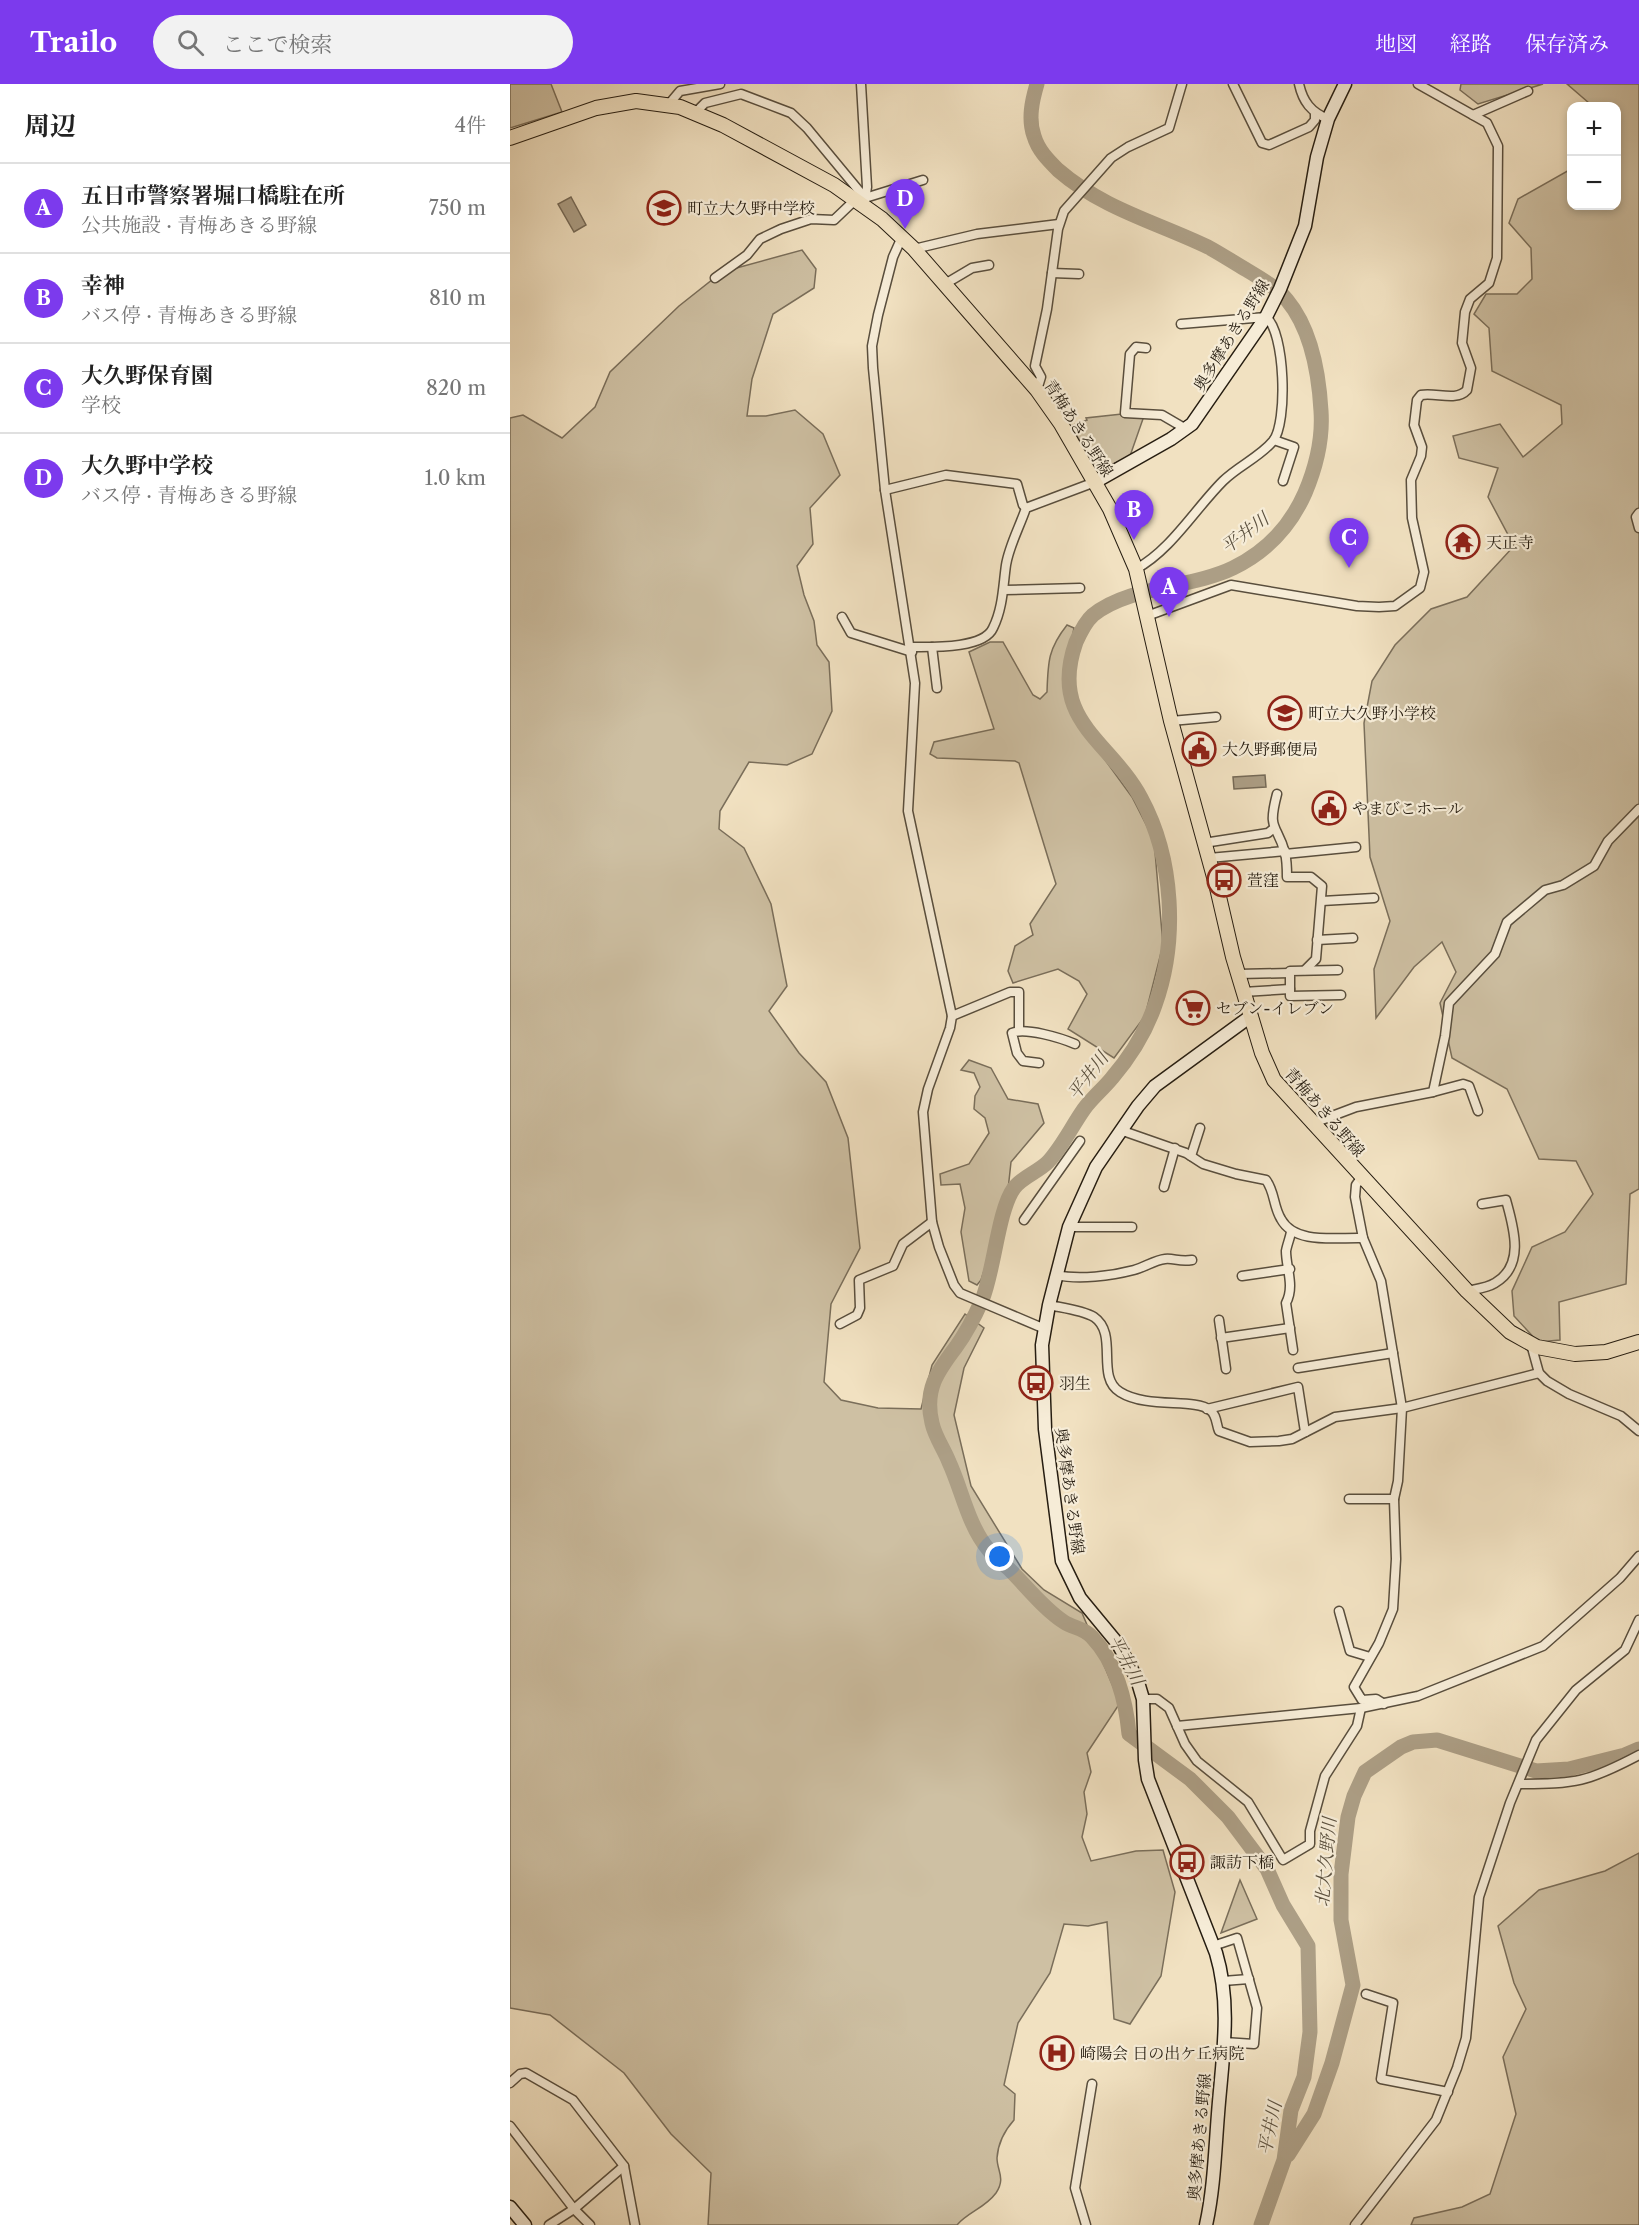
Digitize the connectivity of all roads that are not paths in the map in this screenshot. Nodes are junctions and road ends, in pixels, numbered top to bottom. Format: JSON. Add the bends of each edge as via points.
{"nodes":[{"id":1,"x":720,"y":84,"type":"edge"},
{"id":2,"x":861,"y":84,"type":"edge"},
{"id":3,"x":1182,"y":84,"type":"edge"},
{"id":4,"x":1233,"y":84,"type":"edge"},
{"id":5,"x":1299,"y":84,"type":"edge"},
{"id":6,"x":1345,"y":84,"type":"edge"},
{"id":7,"x":1418,"y":84,"type":"edge"},
{"id":8,"x":1528,"y":91,"type":"dead end"},
{"id":9,"x":669,"y":104,"type":"junction"},
{"id":10,"x":696,"y":112,"type":"junction"},
{"id":11,"x":1315,"y":114,"type":"junction"},
{"id":12,"x":1473,"y":115,"type":"junction"},
{"id":13,"x":1328,"y":119,"type":"junction"},
{"id":14,"x":510,"y":138,"type":"edge"},
{"id":15,"x":923,"y":180,"type":"dead end"},
{"id":16,"x":861,"y":200,"type":"junction"},
{"id":17,"x":1059,"y":224,"type":"junction"},
{"id":18,"x":902,"y":237,"type":"junction"},
{"id":19,"x":914,"y":249,"type":"junction"},
{"id":20,"x":989,"y":266,"type":"dead end"},
{"id":21,"x":1052,"y":273,"type":"junction"},
{"id":22,"x":1079,"y":274,"type":"dead end"},
{"id":23,"x":715,"y":278,"type":"dead end"},
{"id":24,"x":945,"y":284,"type":"junction"},
{"id":25,"x":1269,"y":312,"type":"junction"},
{"id":26,"x":1180,"y":324,"type":"dead end"},
{"id":27,"x":1146,"y":348,"type":"dead end"},
{"id":28,"x":1037,"y":390,"type":"junction"},
{"id":29,"x":1186,"y":429,"type":"junction"},
{"id":30,"x":1274,"y":440,"type":"junction"},
{"id":31,"x":1283,"y":481,"type":"dead end"},
{"id":32,"x":1095,"y":482,"type":"junction"},
{"id":33,"x":885,"y":490,"type":"junction"},
{"id":34,"x":1026,"y":508,"type":"junction"},
{"id":35,"x":1639,"y":513,"type":"edge"},
{"id":36,"x":1639,"y":528,"type":"edge"},
{"id":37,"x":1136,"y":571,"type":"junction"},
{"id":38,"x":1080,"y":588,"type":"dead end"},
{"id":39,"x":1004,"y":590,"type":"junction"},
{"id":40,"x":1146,"y":613,"type":"junction"},
{"id":41,"x":842,"y":616,"type":"dead end"},
{"id":42,"x":932,"y":648,"type":"junction"},
{"id":43,"x":911,"y":650,"type":"junction"},
{"id":44,"x":937,"y":688,"type":"dead end"},
{"id":45,"x":1216,"y":717,"type":"dead end"},
{"id":46,"x":1171,"y":721,"type":"junction"},
{"id":47,"x":1277,"y":794,"type":"dead end"},
{"id":48,"x":1639,"y":809,"type":"edge"},
{"id":49,"x":1273,"y":829,"type":"junction"},
{"id":50,"x":1204,"y":843,"type":"junction"},
{"id":51,"x":1356,"y":847,"type":"dead end"},
{"id":52,"x":1285,"y":853,"type":"junction"},
{"id":53,"x":1209,"y":858,"type":"junction"},
{"id":54,"x":1374,"y":898,"type":"dead end"},
{"id":55,"x":1322,"y":901,"type":"junction"},
{"id":56,"x":1353,"y":938,"type":"dead end"},
{"id":57,"x":1317,"y":940,"type":"junction"},
{"id":58,"x":1305,"y":970,"type":"junction"},
{"id":59,"x":1338,"y":970,"type":"dead end"},
{"id":60,"x":1290,"y":973,"type":"junction"},
{"id":61,"x":1238,"y":974,"type":"junction"},
{"id":62,"x":1290,"y":989,"type":"junction"},
{"id":63,"x":1243,"y":992,"type":"junction"},
{"id":64,"x":1341,"y":995,"type":"dead end"},
{"id":65,"x":952,"y":1016,"type":"junction"},
{"id":66,"x":1251,"y":1016,"type":"junction"},
{"id":67,"x":1019,"y":1030,"type":"junction"},
{"id":68,"x":1075,"y":1044,"type":"dead end"},
{"id":69,"x":1039,"y":1062,"type":"dead end"},
{"id":70,"x":1433,"y":1092,"type":"junction"},
{"id":71,"x":1478,"y":1111,"type":"dead end"},
{"id":72,"x":1311,"y":1124,"type":"junction"},
{"id":73,"x":1200,"y":1128,"type":"dead end"},
{"id":74,"x":1123,"y":1131,"type":"junction"},
{"id":75,"x":1080,"y":1141,"type":"dead end"},
{"id":76,"x":1175,"y":1148,"type":"junction"},
{"id":77,"x":1191,"y":1156,"type":"junction"},
{"id":78,"x":1361,"y":1178,"type":"junction"},
{"id":79,"x":1164,"y":1187,"type":"dead end"},
{"id":80,"x":1482,"y":1204,"type":"dead end"},
{"id":81,"x":1024,"y":1220,"type":"dead end"},
{"id":82,"x":932,"y":1222,"type":"junction"},
{"id":83,"x":1069,"y":1227,"type":"junction"},
{"id":84,"x":1132,"y":1227,"type":"dead end"},
{"id":85,"x":1291,"y":1232,"type":"junction"},
{"id":86,"x":1363,"y":1238,"type":"junction"},
{"id":87,"x":1192,"y":1260,"type":"dead end"},
{"id":88,"x":1290,"y":1269,"type":"junction"},
{"id":89,"x":1056,"y":1275,"type":"junction"},
{"id":90,"x":1242,"y":1276,"type":"dead end"},
{"id":91,"x":1467,"y":1291,"type":"junction"},
{"id":92,"x":1049,"y":1305,"type":"junction"},
{"id":93,"x":1218,"y":1320,"type":"dead end"},
{"id":94,"x":840,"y":1324,"type":"dead end"},
{"id":95,"x":1290,"y":1328,"type":"junction"},
{"id":96,"x":1045,"y":1329,"type":"junction"},
{"id":97,"x":1221,"y":1338,"type":"junction"},
{"id":98,"x":1639,"y":1342,"type":"edge"},
{"id":99,"x":1531,"y":1344,"type":"junction"},
{"id":100,"x":1293,"y":1350,"type":"dead end"},
{"id":101,"x":1393,"y":1353,"type":"junction"},
{"id":102,"x":1298,"y":1368,"type":"dead end"},
{"id":103,"x":1226,"y":1369,"type":"dead end"},
{"id":104,"x":1539,"y":1372,"type":"junction"},
{"id":105,"x":1402,"y":1408,"type":"junction"},
{"id":106,"x":1207,"y":1409,"type":"junction"},
{"id":107,"x":1639,"y":1431,"type":"edge"},
{"id":108,"x":1305,"y":1432,"type":"junction"},
{"id":109,"x":1349,"y":1498,"type":"dead end"},
{"id":110,"x":1394,"y":1499,"type":"junction"},
{"id":111,"x":1639,"y":1556,"type":"edge"},
{"id":112,"x":1339,"y":1611,"type":"dead end"},
{"id":113,"x":1639,"y":1620,"type":"edge"},
{"id":114,"x":1370,"y":1657,"type":"junction"},
{"id":115,"x":1384,"y":1704,"type":"junction"},
{"id":116,"x":1143,"y":1705,"type":"junction"},
{"id":117,"x":1361,"y":1708,"type":"junction"},
{"id":118,"x":1177,"y":1726,"type":"junction"},
{"id":119,"x":1639,"y":1755,"type":"edge"},
{"id":120,"x":1520,"y":1781,"type":"junction"},
{"id":121,"x":1213,"y":1946,"type":"junction"},
{"id":122,"x":1250,"y":1979,"type":"junction"},
{"id":123,"x":1223,"y":1981,"type":"junction"},
{"id":124,"x":1366,"y":1994,"type":"dead end"},
{"id":125,"x":1224,"y":2043,"type":"junction"},
{"id":126,"x":510,"y":2083,"type":"edge"},
{"id":127,"x":1092,"y":2084,"type":"dead end"},
{"id":128,"x":1448,"y":2092,"type":"junction"},
{"id":129,"x":510,"y":2126,"type":"edge"},
{"id":130,"x":624,"y":2166,"type":"junction"},
{"id":131,"x":510,"y":2207,"type":"edge"},
{"id":132,"x":574,"y":2209,"type":"junction"},
{"id":133,"x":1210,"y":2222,"type":"edge"},
{"id":134,"x":525,"y":2225,"type":"edge"},
{"id":135,"x":549,"y":2225,"type":"edge"},
{"id":136,"x":590,"y":2225,"type":"edge"},
{"id":137,"x":635,"y":2225,"type":"edge"},
{"id":138,"x":1086,"y":2225,"type":"edge"},
{"id":139,"x":1355,"y":2225,"type":"edge"}],
"edges":[{"from":1,"to":9,"type":"street","via":[[680,91]]},
{"from":2,"to":16,"type":"street"},
{"from":3,"to":17,"type":"street","via":[[1169,128],[1124,149],[1097,171],[1073,198]]},
{"from":4,"to":11,"type":"street","via":[[1262,143],[1269,145],[1309,127]]},
{"from":5,"to":11,"type":"street","via":[[1305,102]]},
{"from":6,"to":13,"type":"main road","name":"奥多摩あきる野線"},
{"from":7,"to":12,"type":"street"},
{"from":8,"to":12,"type":"street"},
{"from":9,"to":10,"type":"main road","name":"青梅あきる野線"},
{"from":9,"to":14,"type":"main road","name":"青梅あきる野線","via":[[611,104]]},
{"from":10,"to":16,"type":"main road","name":"青梅あきる野線"},
{"from":10,"to":16,"type":"street","via":[[705,104],[741,94],[791,113],[819,141]]},
{"from":11,"to":13,"type":"street"},
{"from":12,"to":40,"type":"street","via":[[1487,123],[1498,146],[1497,258],[1489,283],[1470,299],[1465,312],[1462,343],[1472,368],[1467,390],[1455,396],[1430,393],[1417,400],[1414,425],[1422,447],[1411,480],[1412,518],[1424,572],[1419,588],[1395,606],[1379,607],[1231,585]]},
{"from":13,"to":25,"type":"main road","name":"奥多摩あきる野線","via":[[1317,157],[1308,217]]},
{"from":15,"to":16,"type":"street"},
{"from":16,"to":18,"type":"main road","name":"青梅あきる野線"},
{"from":16,"to":23,"type":"street","via":[[834,220],[811,219],[791,224],[760,239],[747,255]]},
{"from":17,"to":19,"type":"street","via":[[977,234]]},
{"from":17,"to":21,"type":"street"},
{"from":18,"to":19,"type":"main road","name":"青梅あきる野線"},
{"from":18,"to":33,"type":"street","via":[[893,257],[872,346]]},
{"from":19,"to":24,"type":"main road","name":"青梅あきる野線"},
{"from":20,"to":24,"type":"street","via":[[972,268]]},
{"from":21,"to":22,"type":"street"},
{"from":21,"to":28,"type":"street","via":[[1035,366],[1041,377]]},
{"from":24,"to":28,"type":"main road","name":"青梅あきる野線"},
{"from":25,"to":26,"type":"street"},
{"from":25,"to":29,"type":"main road","name":"奥多摩あきる野線","via":[[1206,407]]},
{"from":25,"to":30,"type":"street","via":[[1281,354],[1280,421]]},
{"from":27,"to":29,"type":"street","via":[[1136,347],[1130,354],[1125,413],[1162,415]]},
{"from":28,"to":32,"type":"main road","name":"青梅あきる野線"},
{"from":29,"to":32,"type":"main road","name":"奥多摩あきる野線"},
{"from":30,"to":31,"type":"street","via":[[1294,447]]},
{"from":30,"to":37,"type":"street","via":[[1223,481]]},
{"from":32,"to":34,"type":"street"},
{"from":32,"to":37,"type":"main road","name":"青梅あきる野線"},
{"from":33,"to":34,"type":"street","via":[[938,475],[958,476],[1017,484]]},
{"from":33,"to":43,"type":"street"},
{"from":34,"to":39,"type":"street","via":[[1006,562]]},
{"from":35,"to":36,"type":"street"},
{"from":37,"to":40,"type":"main road","name":"青梅あきる野線"},
{"from":38,"to":39,"type":"street"},
{"from":39,"to":42,"type":"street","via":[[993,630],[959,646]]},
{"from":40,"to":46,"type":"main road","name":"青梅あきる野線"},
{"from":41,"to":43,"type":"street","via":[[851,633]]},
{"from":42,"to":43,"type":"street"},
{"from":42,"to":44,"type":"street"},
{"from":43,"to":65,"type":"street","via":[[915,683],[908,811]]},
{"from":45,"to":46,"type":"street"},
{"from":46,"to":50,"type":"main road","name":"青梅あきる野線"},
{"from":47,"to":49,"type":"street","via":[[1271,813]]},
{"from":48,"to":70,"type":"street","via":[[1608,841],[1594,866],[1563,885],[1545,890],[1507,922],[1495,954],[1449,1003]]},
{"from":49,"to":50,"type":"street"},
{"from":49,"to":52,"type":"street"},
{"from":50,"to":53,"type":"main road","name":"青梅あきる野線"},
{"from":51,"to":52,"type":"street"},
{"from":52,"to":53,"type":"street"},
{"from":52,"to":55,"type":"street","via":[[1287,877],[1311,877],[1322,886]]},
{"from":53,"to":61,"type":"main road","name":"青梅あきる野線"},
{"from":54,"to":55,"type":"street"},
{"from":55,"to":57,"type":"street"},
{"from":56,"to":57,"type":"street"},
{"from":57,"to":58,"type":"street","via":[[1316,958]]},
{"from":58,"to":59,"type":"street"},
{"from":58,"to":60,"type":"street"},
{"from":60,"to":61,"type":"street"},
{"from":60,"to":62,"type":"street"},
{"from":61,"to":63,"type":"main road","name":"青梅あきる野線"},
{"from":62,"to":63,"type":"street"},
{"from":62,"to":64,"type":"street","via":[[1290,996]]},
{"from":63,"to":66,"type":"main road","name":"青梅あきる野線"},
{"from":65,"to":67,"type":"street","via":[[1010,992],[1019,992]]},
{"from":65,"to":82,"type":"street","via":[[923,1112]]},
{"from":66,"to":72,"type":"main road","name":"青梅あきる野線","via":[[1270,1075]]},
{"from":66,"to":74,"type":"main road","name":"奥多摩あきる野線","via":[[1161,1080]]},
{"from":67,"to":68,"type":"street","via":[[1060,1037]]},
{"from":67,"to":69,"type":"street","via":[[1012,1033],[1017,1053],[1023,1061]]},
{"from":70,"to":71,"type":"street","via":[[1469,1086]]},
{"from":70,"to":72,"type":"street","via":[[1356,1107]]},
{"from":72,"to":78,"type":"main road","name":"青梅あきる野線"},
{"from":73,"to":77,"type":"street"},
{"from":74,"to":76,"type":"street"},
{"from":74,"to":83,"type":"main road","name":"奥多摩あきる野線","via":[[1090,1179]]},
{"from":75,"to":81,"type":"street"},
{"from":76,"to":77,"type":"street"},
{"from":76,"to":79,"type":"street"},
{"from":77,"to":85,"type":"street","via":[[1203,1164],[1266,1180],[1273,1189],[1280,1218]]},
{"from":78,"to":86,"type":"street","via":[[1355,1197]]},
{"from":78,"to":91,"type":"main road","name":"青梅あきる野線"},
{"from":80,"to":91,"type":"street","via":[[1506,1200],[1516,1248],[1500,1279]]},
{"from":82,"to":94,"type":"street","via":[[903,1244],[893,1266],[859,1280],[857,1315]]},
{"from":82,"to":96,"type":"street","via":[[954,1286],[970,1298]]},
{"from":83,"to":84,"type":"street"},
{"from":83,"to":89,"type":"main road","name":"奥多摩あきる野線"},
{"from":85,"to":86,"type":"street","via":[[1312,1238]]},
{"from":85,"to":88,"type":"street","via":[[1286,1251]]},
{"from":86,"to":101,"type":"street","via":[[1380,1281]]},
{"from":87,"to":89,"type":"street","via":[[1164,1259],[1111,1274],[1067,1278]]},
{"from":88,"to":90,"type":"street"},
{"from":88,"to":95,"type":"street","via":[[1286,1303]]},
{"from":89,"to":92,"type":"main road","name":"奥多摩あきる野線"},
{"from":91,"to":99,"type":"main road","name":"青梅あきる野線","via":[[1503,1327]]},
{"from":92,"to":96,"type":"main road","name":"奥多摩あきる野線"},
{"from":92,"to":106,"type":"street","via":[[1093,1317],[1101,1324],[1110,1377],[1119,1392],[1144,1402]]},
{"from":93,"to":97,"type":"street"},
{"from":95,"to":97,"type":"street"},
{"from":95,"to":100,"type":"street"},
{"from":96,"to":116,"type":"main road","name":"奥多摩あきる野線","via":[[1042,1396],[1062,1561],[1080,1598],[1130,1664]]},
{"from":97,"to":103,"type":"street"},
{"from":98,"to":99,"type":"main road","name":"青梅あきる野線","via":[[1611,1351],[1580,1354],[1555,1352]]},
{"from":99,"to":104,"type":"street"},
{"from":101,"to":102,"type":"street"},
{"from":101,"to":105,"type":"street"},
{"from":104,"to":105,"type":"street"},
{"from":104,"to":107,"type":"street","via":[[1569,1394],[1621,1416]]},
{"from":105,"to":108,"type":"street","via":[[1335,1417]]},
{"from":105,"to":110,"type":"street"},
{"from":106,"to":108,"type":"street","via":[[1216,1417],[1219,1431],[1240,1440],[1279,1441]]},
{"from":106,"to":108,"type":"street","via":[[1298,1387]]},
{"from":109,"to":110,"type":"street"},
{"from":110,"to":114,"type":"street","via":[[1393,1609]]},
{"from":111,"to":115,"type":"street","via":[[1620,1578],[1543,1646],[1418,1696]]},
{"from":112,"to":114,"type":"street","via":[[1350,1651]]},
{"from":113,"to":120,"type":"street","via":[[1625,1650],[1576,1690],[1545,1726]]},
{"from":114,"to":115,"type":"street","via":[[1354,1687],[1362,1700],[1380,1700]]},
{"from":115,"to":117,"type":"street"},
{"from":116,"to":118,"type":"street","via":[[1164,1703]]},
{"from":116,"to":121,"type":"main road","name":"奥多摩あきる野線","via":[[1144,1760],[1153,1794]]},
{"from":117,"to":118,"type":"street"},
{"from":117,"to":118,"type":"street","via":[[1357,1726],[1325,1776],[1310,1844],[1283,1860],[1248,1802],[1197,1761]]},
{"from":119,"to":120,"type":"street","via":[[1585,1781]]},
{"from":120,"to":128,"type":"street","via":[[1479,1897],[1466,2038]]},
{"from":121,"to":122,"type":"street","via":[[1237,1938]]},
{"from":121,"to":123,"type":"main road","name":"奥多摩あきる野線"},
{"from":122,"to":123,"type":"street"},
{"from":122,"to":125,"type":"street","via":[[1257,2008],[1254,2044]]},
{"from":123,"to":125,"type":"main road","name":"奥多摩あきる野線"},
{"from":124,"to":128,"type":"street","via":[[1393,2003],[1381,2079]]},
{"from":125,"to":133,"type":"main road","name":"奥多摩あきる野線"},
{"from":126,"to":130,"type":"street","via":[[526,2073],[573,2100]]},
{"from":127,"to":138,"type":"street","via":[[1076,2188]]},
{"from":128,"to":139,"type":"street","via":[[1436,2120]]},
{"from":129,"to":132,"type":"street"},
{"from":130,"to":132,"type":"street"},
{"from":130,"to":137,"type":"street"},
{"from":131,"to":134,"type":"main road"},
{"from":132,"to":135,"type":"street"},
{"from":132,"to":136,"type":"street"}]}
